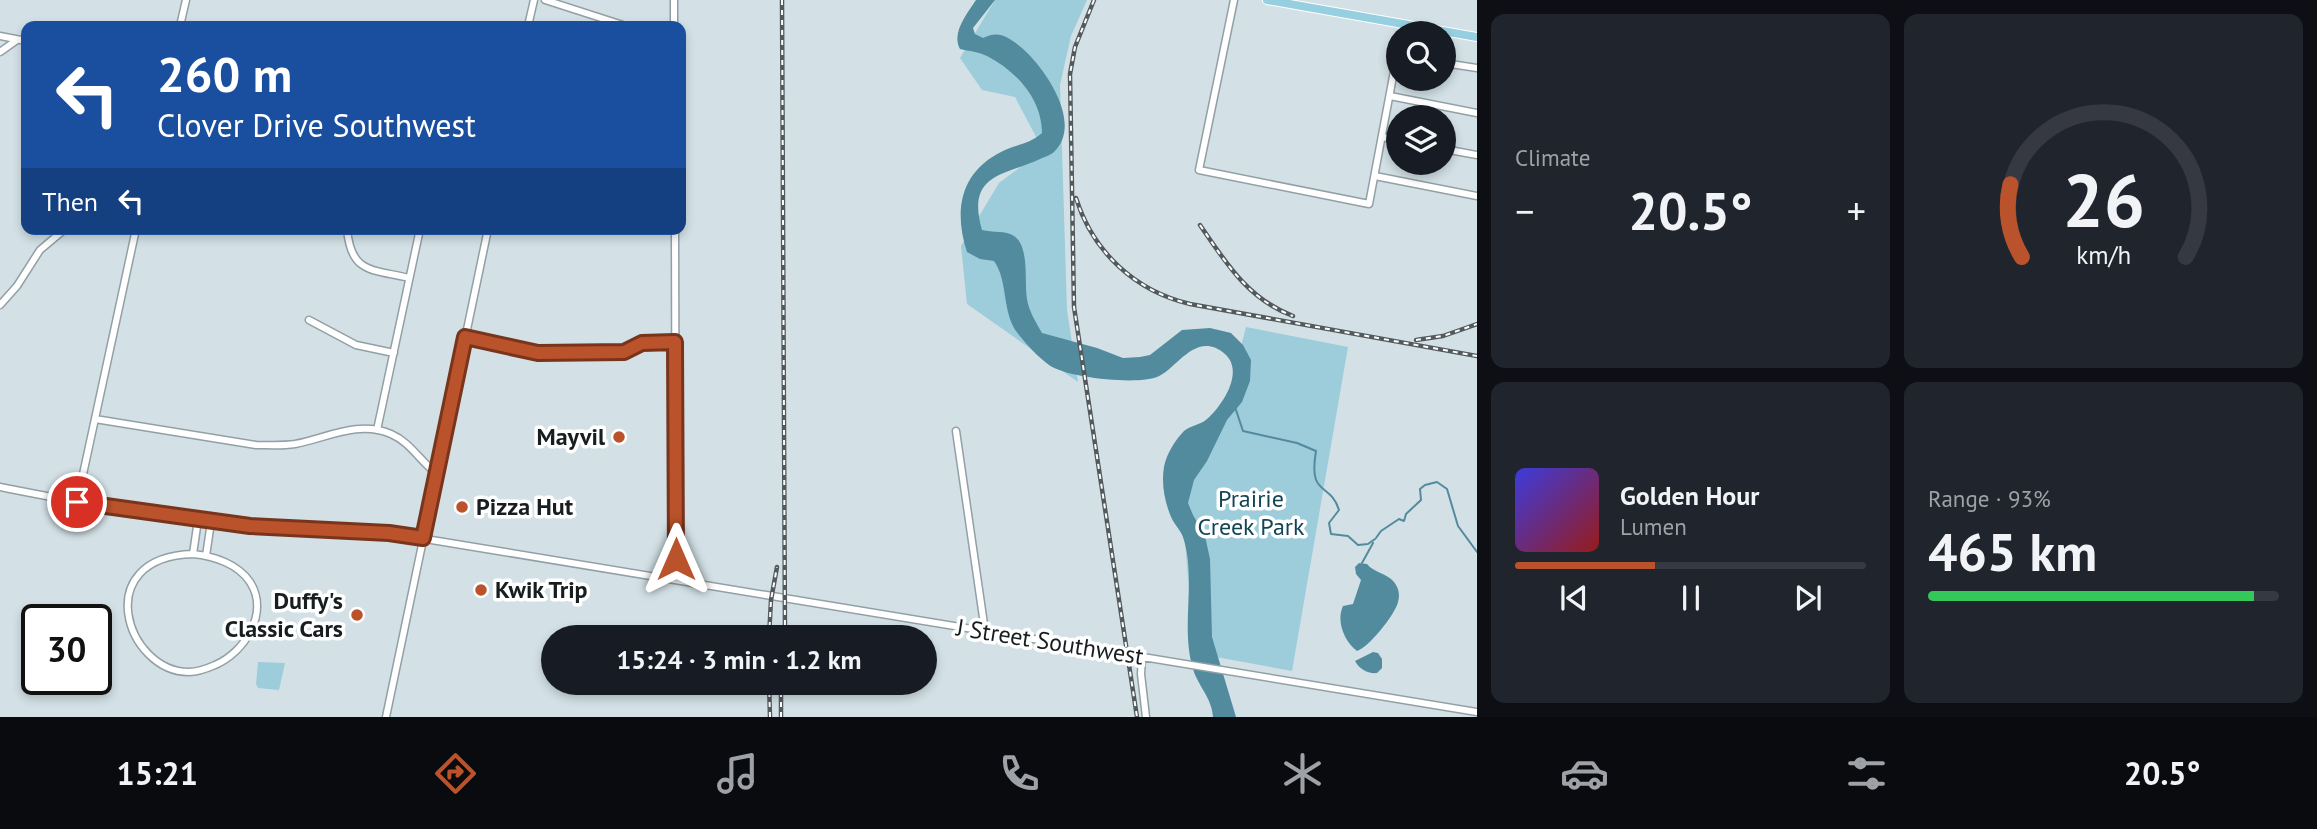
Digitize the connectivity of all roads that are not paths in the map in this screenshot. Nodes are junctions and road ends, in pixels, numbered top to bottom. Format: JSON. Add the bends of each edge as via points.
{"nodes":[{"id":1,"x":186,"y":0,"type":"edge"},
{"id":2,"x":534,"y":0,"type":"edge"},
{"id":3,"x":545,"y":0,"type":"edge"},
{"id":4,"x":674,"y":0,"type":"edge"},
{"id":5,"x":1234,"y":0,"type":"edge"},
{"id":6,"x":1267,"y":0,"type":"edge"},
{"id":7,"x":181,"y":21,"type":"edge"},
{"id":8,"x":529,"y":21,"type":"edge"},
{"id":9,"x":610,"y":21,"type":"edge"},
{"id":10,"x":674,"y":21,"type":"edge"},
{"id":11,"x":1391,"y":21,"type":"edge"},
{"id":12,"x":1456,"y":34,"type":"edge"},
{"id":13,"x":0,"y":36,"type":"edge"},
{"id":14,"x":1477,"y":37,"type":"edge"},
{"id":15,"x":17,"y":40,"type":"junction"},
{"id":16,"x":21,"y":40,"type":"edge"},
{"id":17,"x":0,"y":52,"type":"edge"},
{"id":18,"x":1456,"y":64,"type":"edge"},
{"id":19,"x":1477,"y":68,"type":"edge"},
{"id":20,"x":1391,"y":91,"type":"edge"},
{"id":21,"x":1390,"y":96,"type":"junction"},
{"id":22,"x":1477,"y":113,"type":"edge"},
{"id":23,"x":1382,"y":137,"type":"junction"},
{"id":24,"x":1386,"y":138,"type":"edge"},
{"id":25,"x":1456,"y":151,"type":"edge"},
{"id":26,"x":1477,"y":155,"type":"edge"},
{"id":27,"x":1375,"y":176,"type":"junction"},
{"id":28,"x":1477,"y":196,"type":"edge"},
{"id":29,"x":58,"y":235,"type":"edge"},
{"id":30,"x":135,"y":235,"type":"edge"},
{"id":31,"x":348,"y":235,"type":"edge"},
{"id":32,"x":419,"y":235,"type":"edge"},
{"id":33,"x":487,"y":235,"type":"edge"},
{"id":34,"x":675,"y":235,"type":"edge"},
{"id":35,"x":410,"y":278,"type":"junction"},
{"id":36,"x":0,"y":305,"type":"edge"},
{"id":37,"x":309,"y":320,"type":"dead end"},
{"id":38,"x":465,"y":337,"type":"junction"},
{"id":39,"x":675,"y":342,"type":"junction"},
{"id":40,"x":394,"y":353,"type":"junction"},
{"id":41,"x":95,"y":419,"type":"junction"},
{"id":42,"x":377,"y":430,"type":"junction"},
{"id":43,"x":956,"y":430,"type":"dead end"},
{"id":44,"x":436,"y":473,"type":"junction"},
{"id":45,"x":0,"y":488,"type":"edge"},
{"id":46,"x":77,"y":502,"type":"junction"},
{"id":47,"x":198,"y":520,"type":"junction"},
{"id":48,"x":211,"y":522,"type":"junction"},
{"id":49,"x":423,"y":538,"type":"junction"},
{"id":50,"x":193,"y":554,"type":"junction"},
{"id":51,"x":206,"y":556,"type":"junction"},
{"id":52,"x":676,"y":580,"type":"junction"},
{"id":53,"x":985,"y":631,"type":"junction"},
{"id":54,"x":1142,"y":657,"type":"junction"},
{"id":55,"x":1477,"y":712,"type":"edge"},
{"id":56,"x":386,"y":717,"type":"edge"},
{"id":57,"x":1146,"y":717,"type":"edge"}],
"edges":[{"from":1,"to":7,"type":"street"},
{"from":2,"to":8,"type":"street"},
{"from":3,"to":9,"type":"street"},
{"from":4,"to":10,"type":"street"},
{"from":5,"to":27,"type":"street","via":[[1199,170],[1369,204]]},
{"from":6,"to":11,"type":"main road"},
{"from":12,"to":14,"type":"main road"},
{"from":13,"to":15,"type":"street"},
{"from":15,"to":16,"type":"street"},
{"from":15,"to":17,"type":"street"},
{"from":18,"to":19,"type":"street"},
{"from":20,"to":21,"type":"street"},
{"from":21,"to":22,"type":"street"},
{"from":21,"to":23,"type":"street"},
{"from":23,"to":24,"type":"street"},
{"from":23,"to":27,"type":"street"},
{"from":25,"to":26,"type":"street"},
{"from":27,"to":28,"type":"street"},
{"from":29,"to":36,"type":"street","via":[[40,250]]},
{"from":30,"to":41,"type":"street"},
{"from":31,"to":35,"type":"street","via":[[351,254],[363,267]]},
{"from":32,"to":35,"type":"street"},
{"from":33,"to":38,"type":"street"},
{"from":34,"to":39,"type":"street"},
{"from":35,"to":40,"type":"street"},
{"from":37,"to":40,"type":"street","via":[[356,345]]},
{"from":38,"to":39,"type":"street","via":[[538,353],[624,352],[642,343]]},
{"from":38,"to":44,"type":"street"},
{"from":39,"to":52,"type":"street"},
{"from":40,"to":42,"type":"street"},
{"from":41,"to":42,"type":"street","via":[[276,446],[360,428]]},
{"from":41,"to":46,"type":"street"},
{"from":42,"to":44,"type":"street","via":[[405,442]]},
{"from":43,"to":53,"type":"street"},
{"from":44,"to":49,"type":"street"},
{"from":45,"to":46,"type":"street","name":"J Street Southwest"},
{"from":46,"to":47,"type":"street","name":"J Street Southwest"},
{"from":47,"to":48,"type":"street","name":"J Street Southwest"},
{"from":47,"to":50,"type":"street"},
{"from":48,"to":49,"type":"street","name":"J Street Southwest"},
{"from":48,"to":51,"type":"street"},
{"from":49,"to":52,"type":"street","name":"J Street Southwest"},
{"from":49,"to":56,"type":"street"},
{"from":50,"to":51,"type":"street"},
{"from":50,"to":51,"type":"street","via":[[167,556],[143,569],[133,584],[127,608],[136,636],[150,654],[173,670],[190,673],[225,661],[238,650],[256,614],[249,581],[232,565]]},
{"from":52,"to":53,"type":"street","name":"J Street Southwest"},
{"from":53,"to":54,"type":"street","name":"J Street Southwest"},
{"from":54,"to":55,"type":"street","name":"J Street Southwest"},
{"from":54,"to":57,"type":"street"}]}
